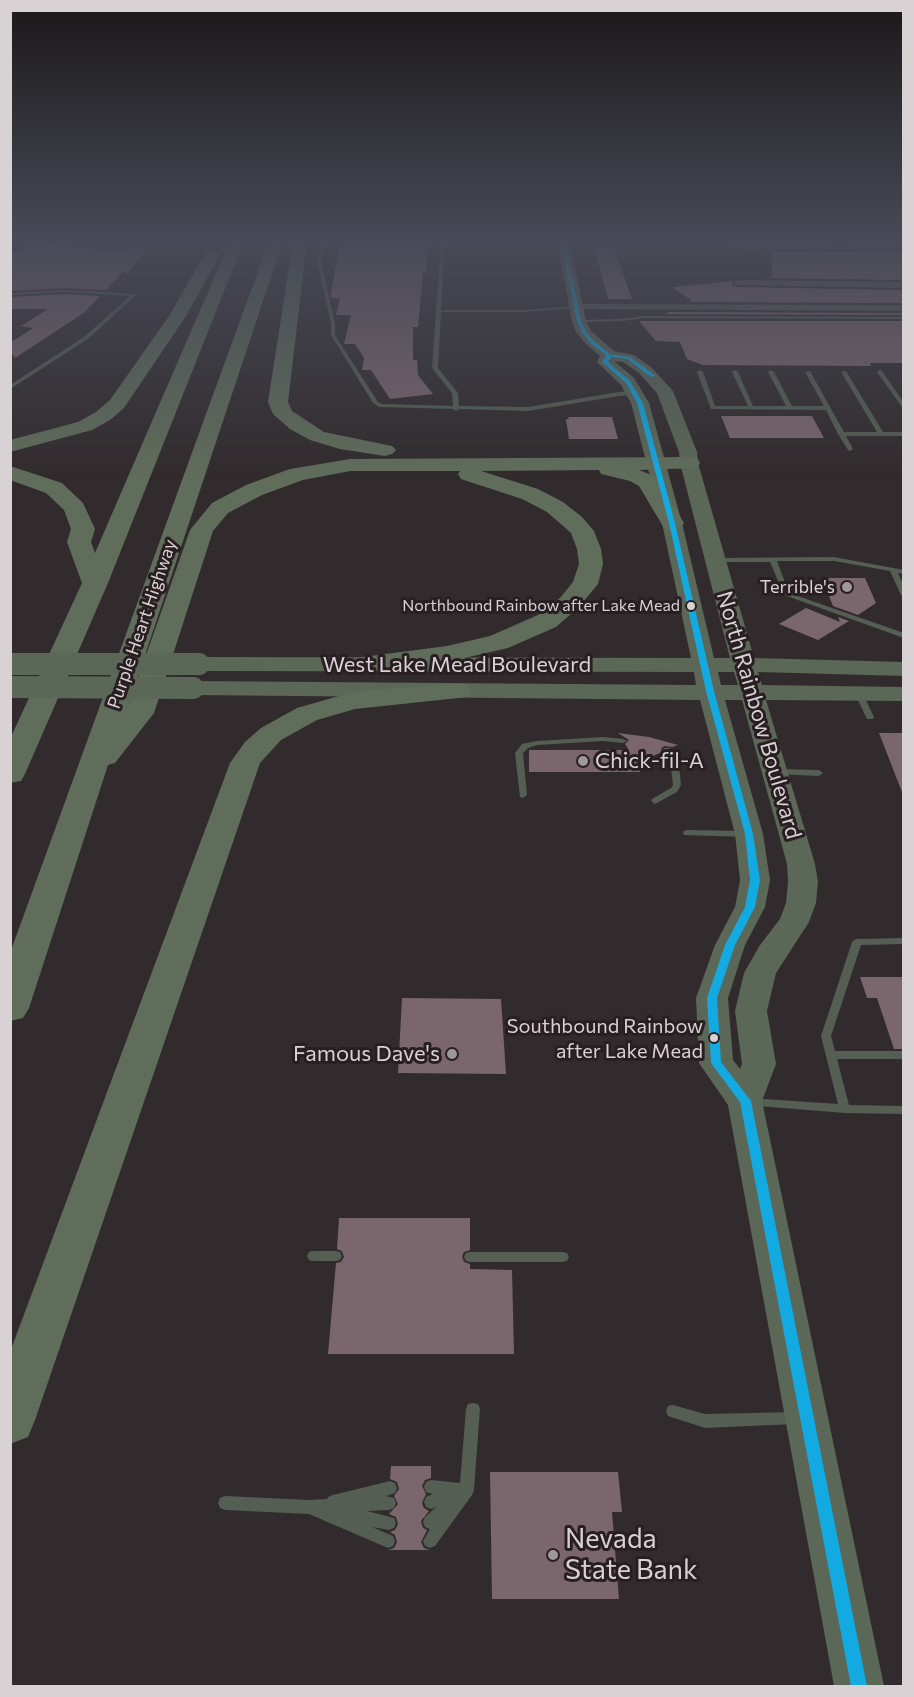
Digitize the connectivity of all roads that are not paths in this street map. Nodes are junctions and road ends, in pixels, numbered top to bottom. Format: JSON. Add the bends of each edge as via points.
{"nodes":[{"id":1,"x":106,"y":320,"type":"edge"},
{"id":2,"x":174,"y":320,"type":"edge"},
{"id":3,"x":204,"y":320,"type":"edge"},
{"id":4,"x":248,"y":320,"type":"edge"},
{"id":5,"x":289,"y":320,"type":"edge"},
{"id":6,"x":332,"y":320,"type":"edge"},
{"id":7,"x":438,"y":320,"type":"edge"},
{"id":8,"x":581,"y":320,"type":"edge"},
{"id":9,"x":609,"y":355,"type":"junction"},
{"id":10,"x":700,"y":372,"type":"dead end"},
{"id":11,"x":735,"y":372,"type":"dead end"},
{"id":12,"x":771,"y":372,"type":"dead end"},
{"id":13,"x":808,"y":372,"type":"dead end"},
{"id":14,"x":844,"y":372,"type":"dead end"},
{"id":15,"x":880,"y":372,"type":"dead end"},
{"id":16,"x":10,"y":388,"type":"edge"},
{"id":17,"x":636,"y":393,"type":"junction"},
{"id":18,"x":751,"y":408,"type":"junction"},
{"id":19,"x":790,"y":408,"type":"junction"},
{"id":20,"x":827,"y":408,"type":"junction"},
{"id":21,"x":903,"y":408,"type":"edge"},
{"id":22,"x":456,"y":409,"type":"junction"},
{"id":23,"x":841,"y":434,"type":"junction"},
{"id":24,"x":881,"y":434,"type":"junction"},
{"id":25,"x":903,"y":434,"type":"edge"},
{"id":26,"x":10,"y":446,"type":"edge"},
{"id":27,"x":850,"y":449,"type":"dead end"},
{"id":28,"x":654,"y":457,"type":"junction"},
{"id":29,"x":688,"y":457,"type":"junction"},
{"id":30,"x":590,"y":463,"type":"junction"},
{"id":31,"x":10,"y":472,"type":"edge"},
{"id":32,"x":208,"y":522,"type":"junction"},
{"id":33,"x":672,"y":523,"type":"junction"},
{"id":34,"x":715,"y":560,"type":"junction"},
{"id":35,"x":773,"y":560,"type":"junction"},
{"id":36,"x":893,"y":570,"type":"junction"},
{"id":37,"x":903,"y":572,"type":"edge"},
{"id":38,"x":95,"y":583,"type":"junction"},
{"id":39,"x":903,"y":595,"type":"edge"},
{"id":40,"x":903,"y":636,"type":"edge"},
{"id":41,"x":10,"y":664,"type":"edge"},
{"id":42,"x":357,"y":665,"type":"junction"},
{"id":43,"x":704,"y":665,"type":"junction"},
{"id":44,"x":744,"y":665,"type":"junction"},
{"id":45,"x":903,"y":669,"type":"edge"},
{"id":46,"x":10,"y":687,"type":"edge"},
{"id":47,"x":458,"y":691,"type":"junction"},
{"id":48,"x":710,"y":692,"type":"junction"},
{"id":49,"x":751,"y":692,"type":"junction"},
{"id":50,"x":859,"y":694,"type":"junction"},
{"id":51,"x":903,"y":694,"type":"edge"},
{"id":52,"x":870,"y":717,"type":"dead end"},
{"id":53,"x":623,"y":741,"type":"dead end"},
{"id":54,"x":667,"y":750,"type":"dead end"},
{"id":55,"x":775,"y":772,"type":"junction"},
{"id":56,"x":819,"y":773,"type":"dead end"},
{"id":57,"x":10,"y":774,"type":"edge"},
{"id":58,"x":89,"y":775,"type":"junction"},
{"id":59,"x":523,"y":795,"type":"dead end"},
{"id":60,"x":655,"y":801,"type":"dead end"},
{"id":61,"x":687,"y":833,"type":"dead end"},
{"id":62,"x":748,"y":834,"type":"junction"},
{"id":63,"x":903,"y":941,"type":"edge"},
{"id":64,"x":10,"y":1008,"type":"edge"},
{"id":65,"x":831,"y":1055,"type":"junction"},
{"id":66,"x":903,"y":1055,"type":"edge"},
{"id":67,"x":745,"y":1101,"type":"junction"},
{"id":68,"x":844,"y":1109,"type":"junction"},
{"id":69,"x":903,"y":1110,"type":"edge"},
{"id":70,"x":313,"y":1256,"type":"dead end"},
{"id":71,"x":336,"y":1256,"type":"dead end"},
{"id":72,"x":470,"y":1257,"type":"dead end"},
{"id":73,"x":563,"y":1257,"type":"dead end"},
{"id":74,"x":473,"y":1409,"type":"dead end"},
{"id":75,"x":673,"y":1411,"type":"dead end"},
{"id":76,"x":806,"y":1418,"type":"junction"},
{"id":77,"x":10,"y":1420,"type":"edge"},
{"id":78,"x":467,"y":1490,"type":"junction"},
{"id":79,"x":390,"y":1495,"type":"dead end"},
{"id":80,"x":431,"y":1495,"type":"dead end"},
{"id":81,"x":225,"y":1503,"type":"dead end"},
{"id":82,"x":310,"y":1507,"type":"junction"},
{"id":83,"x":430,"y":1522,"type":"dead end"},
{"id":84,"x":389,"y":1523,"type":"dead end"},
{"id":85,"x":388,"y":1541,"type":"dead end"},
{"id":86,"x":430,"y":1541,"type":"dead end"},
{"id":87,"x":859,"y":1686,"type":"edge"}],
"edges":[{"from":1,"to":16,"type":"lane"},
{"from":2,"to":26,"type":"highway","via":[[117,404],[103,416],[85,426]]},
{"from":3,"to":38,"type":"highway"},
{"from":4,"to":58,"type":"highway","name":"Purple Heart Highway"},
{"from":5,"to":28,"type":"highway","via":[[278,402],[284,414],[317,436],[392,451]]},
{"from":6,"to":22,"type":"lane","via":[[333,335],[376,403],[390,408]]},
{"from":7,"to":22,"type":"lane","via":[[435,368],[455,393]]},
{"from":8,"to":9,"type":"main road","name":"North Rainbow Boulevard","via":[[592,342]]},
{"from":9,"to":17,"type":"main road","name":"North Rainbow Boulevard","via":[[605,362]]},
{"from":9,"to":29,"type":"main road","name":"North Rainbow Boulevard","via":[[628,358],[665,391]]},
{"from":10,"to":18,"type":"lane","via":[[713,408]]},
{"from":11,"to":18,"type":"lane"},
{"from":12,"to":19,"type":"lane"},
{"from":13,"to":20,"type":"lane"},
{"from":14,"to":24,"type":"lane"},
{"from":15,"to":21,"type":"lane"},
{"from":17,"to":22,"type":"lane","via":[[528,409]]},
{"from":17,"to":28,"type":"main road","name":"North Rainbow Boulevard"},
{"from":18,"to":19,"type":"lane"},
{"from":19,"to":20,"type":"lane"},
{"from":20,"to":23,"type":"lane"},
{"from":23,"to":24,"type":"lane"},
{"from":23,"to":27,"type":"lane"},
{"from":24,"to":25,"type":"lane"},
{"from":28,"to":29,"type":"highway"},
{"from":28,"to":30,"type":"highway"},
{"from":28,"to":33,"type":"main road","name":"North Rainbow Boulevard"},
{"from":29,"to":34,"type":"main road","name":"North Rainbow Boulevard"},
{"from":30,"to":32,"type":"highway","via":[[391,463],[322,469],[254,490],[220,508]]},
{"from":30,"to":33,"type":"highway","via":[[648,482]]},
{"from":31,"to":38,"type":"highway","via":[[54,488],[75,507],[83,530],[79,542]]},
{"from":32,"to":42,"type":"highway","via":[[247,498],[285,483],[346,471],[404,468],[456,472],[502,483],[555,507],[582,531],[591,556],[585,584],[547,621],[480,648]]},
{"from":32,"to":58,"type":"highway","via":[[197,540],[140,713]]},
{"from":33,"to":43,"type":"main road","name":"North Rainbow Boulevard"},
{"from":34,"to":35,"type":"lane"},
{"from":34,"to":44,"type":"main road","name":"North Rainbow Boulevard"},
{"from":35,"to":36,"type":"lane","via":[[834,559]]},
{"from":35,"to":40,"type":"lane","via":[[786,594]]},
{"from":36,"to":37,"type":"lane"},
{"from":36,"to":39,"type":"lane"},
{"from":38,"to":57,"type":"highway"},
{"from":41,"to":42,"type":"main road","name":"West Lake Mead Boulevard","bridge":true},
{"from":42,"to":43,"type":"main road","name":"West Lake Mead Boulevard"},
{"from":43,"to":44,"type":"main road","name":"West Lake Mead Boulevard"},
{"from":43,"to":48,"type":"main road","name":"North Rainbow Boulevard"},
{"from":44,"to":45,"type":"main road","name":"West Lake Mead Boulevard"},
{"from":44,"to":49,"type":"main road","name":"North Rainbow Boulevard"},
{"from":46,"to":47,"type":"main road","name":"West Lake Mead Boulevard","bridge":true},
{"from":47,"to":48,"type":"main road","name":"West Lake Mead Boulevard"},
{"from":47,"to":77,"type":"highway","via":[[353,701],[307,714],[271,734],[245,763]]},
{"from":48,"to":49,"type":"main road","name":"West Lake Mead Boulevard"},
{"from":48,"to":62,"type":"main road","name":"North Rainbow Boulevard"},
{"from":49,"to":50,"type":"main road","name":"West Lake Mead Boulevard"},
{"from":49,"to":55,"type":"main road","name":"North Rainbow Boulevard"},
{"from":50,"to":51,"type":"main road","name":"West Lake Mead Boulevard"},
{"from":50,"to":52,"type":"lane"},
{"from":53,"to":59,"type":"lane","via":[[537,742],[525,746],[519,753]]},
{"from":54,"to":60,"type":"lane","via":[[674,759],[677,785]]},
{"from":55,"to":56,"type":"lane"},
{"from":55,"to":67,"type":"main road","name":"North Rainbow Boulevard","via":[[803,882],[794,922],[760,973],[752,1011],[759,1064]]},
{"from":58,"to":64,"type":"highway","name":"Purple Heart Highway"},
{"from":61,"to":62,"type":"lane"},
{"from":62,"to":67,"type":"main road","name":"North Rainbow Boulevard","via":[[755,880],[750,907],[730,945],[712,998],[716,1063]]},
{"from":63,"to":65,"type":"lane","via":[[857,942],[826,1036]]},
{"from":65,"to":66,"type":"lane"},
{"from":65,"to":68,"type":"lane"},
{"from":67,"to":68,"type":"lane"},
{"from":67,"to":76,"type":"main road","name":"North Rainbow Boulevard"},
{"from":68,"to":69,"type":"lane"},
{"from":70,"to":71,"type":"lane"},
{"from":72,"to":73,"type":"lane"},
{"from":74,"to":78,"type":"lane"},
{"from":75,"to":76,"type":"lane","via":[[705,1421]]},
{"from":76,"to":87,"type":"main road","name":"North Rainbow Boulevard"},
{"from":78,"to":80,"type":"lane"},
{"from":78,"to":83,"type":"lane"},
{"from":78,"to":86,"type":"lane"},
{"from":79,"to":82,"type":"lane"},
{"from":81,"to":82,"type":"lane"},
{"from":82,"to":84,"type":"lane"},
{"from":82,"to":85,"type":"lane"}]}
